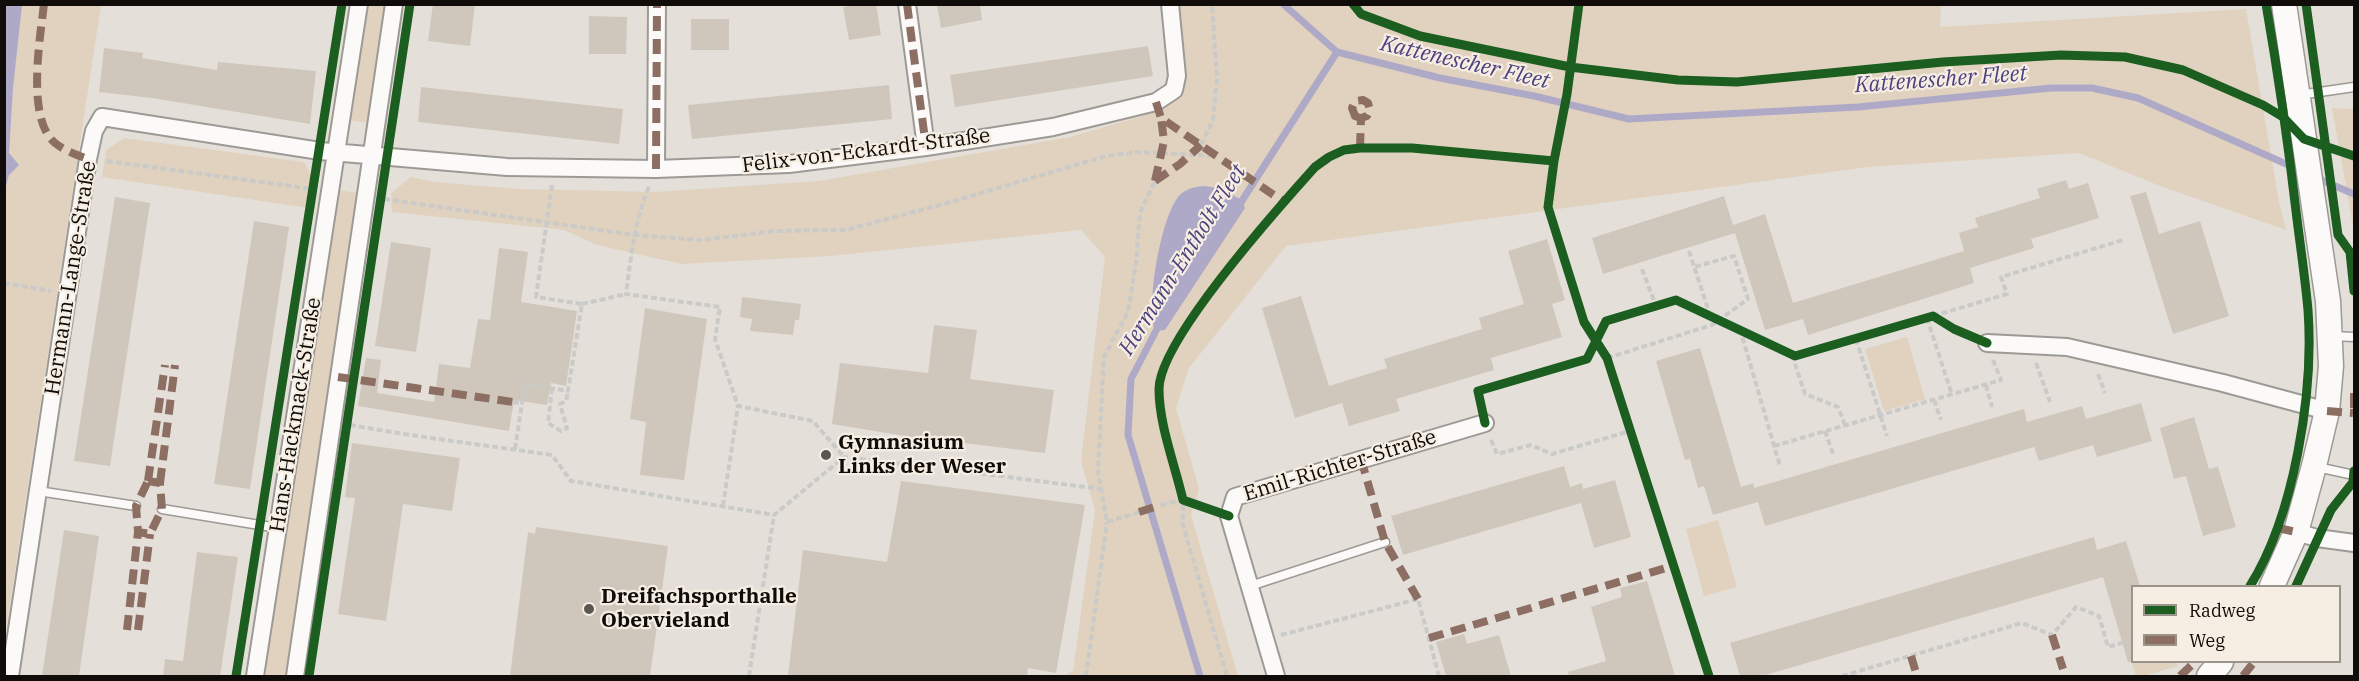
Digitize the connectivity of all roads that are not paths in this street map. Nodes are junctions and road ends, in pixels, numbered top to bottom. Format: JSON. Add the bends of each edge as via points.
{"nodes":[{"id":1,"x":359,"y":4,"type":"edge"},
{"id":2,"x":394,"y":4,"type":"edge"},
{"id":3,"x":657,"y":4,"type":"edge"},
{"id":4,"x":907,"y":4,"type":"edge"},
{"id":5,"x":1170,"y":4,"type":"edge"},
{"id":6,"x":2284,"y":4,"type":"edge"},
{"id":7,"x":2355,"y":87,"type":"edge"},
{"id":8,"x":2299,"y":95,"type":"junction"},
{"id":9,"x":926,"y":147,"type":"junction"},
{"id":10,"x":337,"y":153,"type":"junction"},
{"id":11,"x":372,"y":155,"type":"junction"},
{"id":12,"x":656,"y":170,"type":"junction"},
{"id":13,"x":2343,"y":337,"type":"edge"},
{"id":14,"x":1987,"y":343,"type":"road end"},
{"id":15,"x":2327,"y":411,"type":"junction"},
{"id":16,"x":1485,"y":423,"type":"road end"},
{"id":17,"x":2314,"y":466,"type":"junction"},
{"id":18,"x":2355,"y":475,"type":"edge"},
{"id":19,"x":38,"y":491,"type":"junction"},
{"id":20,"x":136,"y":506,"type":"dead end"},
{"id":21,"x":162,"y":509,"type":"dead end"},
{"id":22,"x":278,"y":528,"type":"junction"},
{"id":23,"x":2296,"y":532,"type":"junction"},
{"id":24,"x":1385,"y":542,"type":"dead end"},
{"id":25,"x":2355,"y":543,"type":"edge"},
{"id":26,"x":2272,"y":585,"type":"edge"},
{"id":27,"x":1250,"y":586,"type":"junction"},
{"id":28,"x":2220,"y":663,"type":"edge"},
{"id":29,"x":10,"y":676,"type":"edge"},
{"id":30,"x":255,"y":676,"type":"edge"},
{"id":31,"x":294,"y":676,"type":"edge"},
{"id":32,"x":1276,"y":676,"type":"edge"},
{"id":33,"x":2209,"y":676,"type":"edge"}],
"edges":[{"from":1,"to":10,"type":"street","name":"Hans-Hackmack-Straße"},
{"from":2,"to":11,"type":"street","name":"Hans-Hackmack-Straße"},
{"from":3,"to":12,"type":"street"},
{"from":4,"to":9,"type":"street"},
{"from":5,"to":9,"type":"street","name":"Felix-von-Eckardt-Straße","via":[[1177,76],[1174,90],[1156,102],[1053,126]]},
{"from":6,"to":8,"type":"street"},
{"from":7,"to":8,"type":"lane"},
{"from":8,"to":13,"type":"street","via":[[2313,198]]},
{"from":9,"to":12,"type":"street","name":"Felix-von-Eckardt-Straße","via":[[789,164]]},
{"from":10,"to":11,"type":"street"},
{"from":10,"to":19,"type":"street","name":"Hermann-Lange-Straße","via":[[102,117],[94,131],[88,159]]},
{"from":10,"to":22,"type":"street","name":"Hans-Hackmack-Straße"},
{"from":11,"to":12,"type":"street","name":"Felix-von-Eckardt-Straße","via":[[507,167]]},
{"from":11,"to":31,"type":"street","name":"Hans-Hackmack-Straße"},
{"from":13,"to":15,"type":"street"},
{"from":14,"to":15,"type":"street","via":[[2067,347],[2223,382]]},
{"from":15,"to":17,"type":"street"},
{"from":16,"to":27,"type":"street","name":"Emil-Richter-Straße","via":[[1235,497],[1229,516]]},
{"from":17,"to":18,"type":"lane"},
{"from":17,"to":23,"type":"street"},
{"from":19,"to":20,"type":"lane"},
{"from":19,"to":29,"type":"street","name":"Hermann-Lange-Straße"},
{"from":21,"to":22,"type":"lane"},
{"from":22,"to":30,"type":"street","name":"Hans-Hackmack-Straße"},
{"from":23,"to":25,"type":"street"},
{"from":23,"to":26,"type":"street"},
{"from":24,"to":27,"type":"lane"},
{"from":27,"to":32,"type":"street","name":"Emil-Richter-Straße"},
{"from":28,"to":33,"type":"street"}]}
